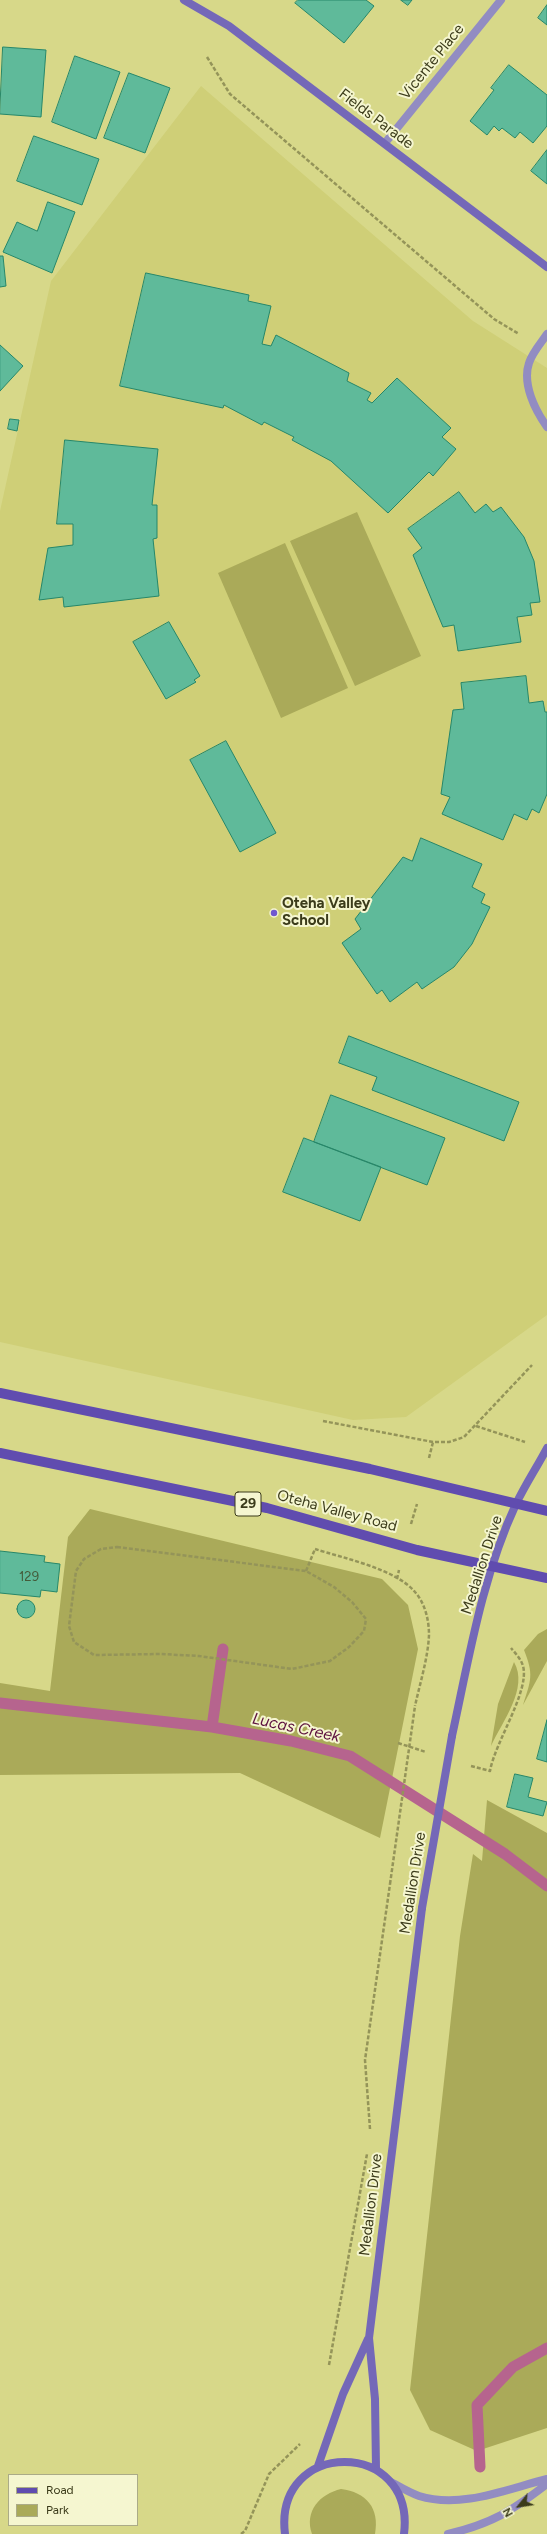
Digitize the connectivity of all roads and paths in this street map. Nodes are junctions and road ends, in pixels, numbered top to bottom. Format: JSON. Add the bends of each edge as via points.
{"nodes":[{"id":1,"x":184,"y":0,"type":"edge"},
{"id":2,"x":501,"y":0,"type":"edge"},
{"id":3,"x":207,"y":57,"type":"dead end"},
{"id":4,"x":386,"y":143,"type":"junction"},
{"id":5,"x":547,"y":267,"type":"edge"},
{"id":6,"x":547,"y":334,"type":"edge"},
{"id":7,"x":539,"y":346,"type":"junction"},
{"id":8,"x":547,"y":427,"type":"edge"},
{"id":9,"x":532,"y":1365,"type":"dead end"},
{"id":10,"x":0,"y":1393,"type":"edge"},
{"id":11,"x":323,"y":1421,"type":"dead end"},
{"id":12,"x":476,"y":1426,"type":"junction"},
{"id":13,"x":433,"y":1442,"type":"junction"},
{"id":14,"x":547,"y":1448,"type":"edge"},
{"id":15,"x":0,"y":1453,"type":"edge"},
{"id":16,"x":422,"y":1482,"type":"junction"},
{"id":17,"x":516,"y":1505,"type":"junction"},
{"id":18,"x":547,"y":1512,"type":"edge"},
{"id":19,"x":406,"y":1545,"type":"junction"},
{"id":20,"x":315,"y":1549,"type":"dead end"},
{"id":21,"x":493,"y":1566,"type":"junction"},
{"id":22,"x":306,"y":1571,"type":"joint"},
{"id":23,"x":547,"y":1578,"type":"edge"},
{"id":24,"x":397,"y":1579,"type":"junction"},
{"id":25,"x":511,"y":1648,"type":"dead end"},
{"id":26,"x":398,"y":1743,"type":"dead end"},
{"id":27,"x":433,"y":1754,"type":"dead end"},
{"id":28,"x":468,"y":1765,"type":"dead end"},
{"id":29,"x":370,"y":2134,"type":"dead end"},
{"id":30,"x":367,"y":2149,"type":"dead end"},
{"id":31,"x":369,"y":2338,"type":"junction"},
{"id":32,"x":328,"y":2368,"type":"dead end"},
{"id":33,"x":303,"y":2442,"type":"dead end"},
{"id":34,"x":318,"y":2466,"type":"junction"},
{"id":35,"x":376,"y":2469,"type":"junction"},
{"id":36,"x":547,"y":2479,"type":"edge"},
{"id":37,"x":391,"y":2482,"type":"junction"},
{"id":38,"x":547,"y":2484,"type":"edge"},
{"id":39,"x":241,"y":2534,"type":"edge"},
{"id":40,"x":285,"y":2534,"type":"edge"},
{"id":41,"x":404,"y":2534,"type":"edge"},
{"id":42,"x":448,"y":2534,"type":"edge"}],
"edges":[{"from":1,"to":4,"type":"street","name":"Fields Parade","via":[[229,26]]},
{"from":2,"to":4,"type":"street","name":"Vicente Place"},
{"from":3,"to":7,"type":"path","via":[[230,94],[494,319]]},
{"from":4,"to":5,"type":"street","name":"Fields Parade"},
{"from":6,"to":7,"type":"street"},
{"from":7,"to":8,"type":"street","via":[[529,361],[528,380],[534,404]]},
{"from":9,"to":12,"type":"path"},
{"from":10,"to":16,"type":"main road"},
{"from":11,"to":13,"type":"path"},
{"from":12,"to":13,"type":"path","via":[[464,1437],[449,1442]]},
{"from":12,"to":14,"type":"path"},
{"from":13,"to":16,"type":"path"},
{"from":14,"to":17,"type":"street","name":"Medallion Drive"},
{"from":15,"to":19,"type":"main road","name":"Oteha Valley Road","number":"29","via":[[267,1508]]},
{"from":16,"to":17,"type":"main road"},
{"from":16,"to":19,"type":"path"},
{"from":17,"to":18,"type":"main road"},
{"from":17,"to":21,"type":"street","name":"Medallion Drive"},
{"from":19,"to":21,"type":"main road","name":"Oteha Valley Road","number":"29"},
{"from":19,"to":24,"type":"path"},
{"from":20,"to":24,"type":"path","via":[[376,1569]]},
{"from":21,"to":23,"type":"main road","name":"Oteha Valley Road","number":"29"},
{"from":21,"to":31,"type":"street","name":"Medallion Drive","bridge":true,"via":[[480,1609],[452,1736],[422,1908]]},
{"from":22,"to":22,"type":"path","via":[[152,1550],[117,1547],[101,1549],[84,1559],[76,1571],[69,1626],[74,1642],[94,1655],[199,1656],[292,1669],[318,1665],[330,1661],[349,1647],[364,1632],[366,1619],[352,1602],[334,1587]]},
{"from":24,"to":29,"type":"path","bridge":true,"via":[[415,1591],[428,1618],[427,1645],[415,1706],[365,2060]]},
{"from":25,"to":28,"type":"path","via":[[521,1659],[524,1667],[524,1679],[519,1696],[497,1745],[490,1771]]},
{"from":26,"to":27,"type":"path"},
{"from":30,"to":32,"type":"path"},
{"from":31,"to":34,"type":"street","name":"Medallion Drive","via":[[344,2394]]},
{"from":31,"to":35,"type":"street","name":"Medallion Drive","via":[[375,2399]]},
{"from":33,"to":39,"type":"path","via":[[269,2474],[245,2531]]},
{"from":34,"to":35,"type":"street","via":[[337,2461],[357,2461]]},
{"from":34,"to":40,"type":"street","via":[[302,2478],[290,2494],[284,2513]]},
{"from":35,"to":37,"type":"street"},
{"from":36,"to":37,"type":"street","via":[[508,2490],[451,2500],[419,2496]]},
{"from":37,"to":41,"type":"street","via":[[402,2500],[406,2519]]},
{"from":38,"to":42,"type":"street","via":[[515,2509],[493,2520]]}]}
